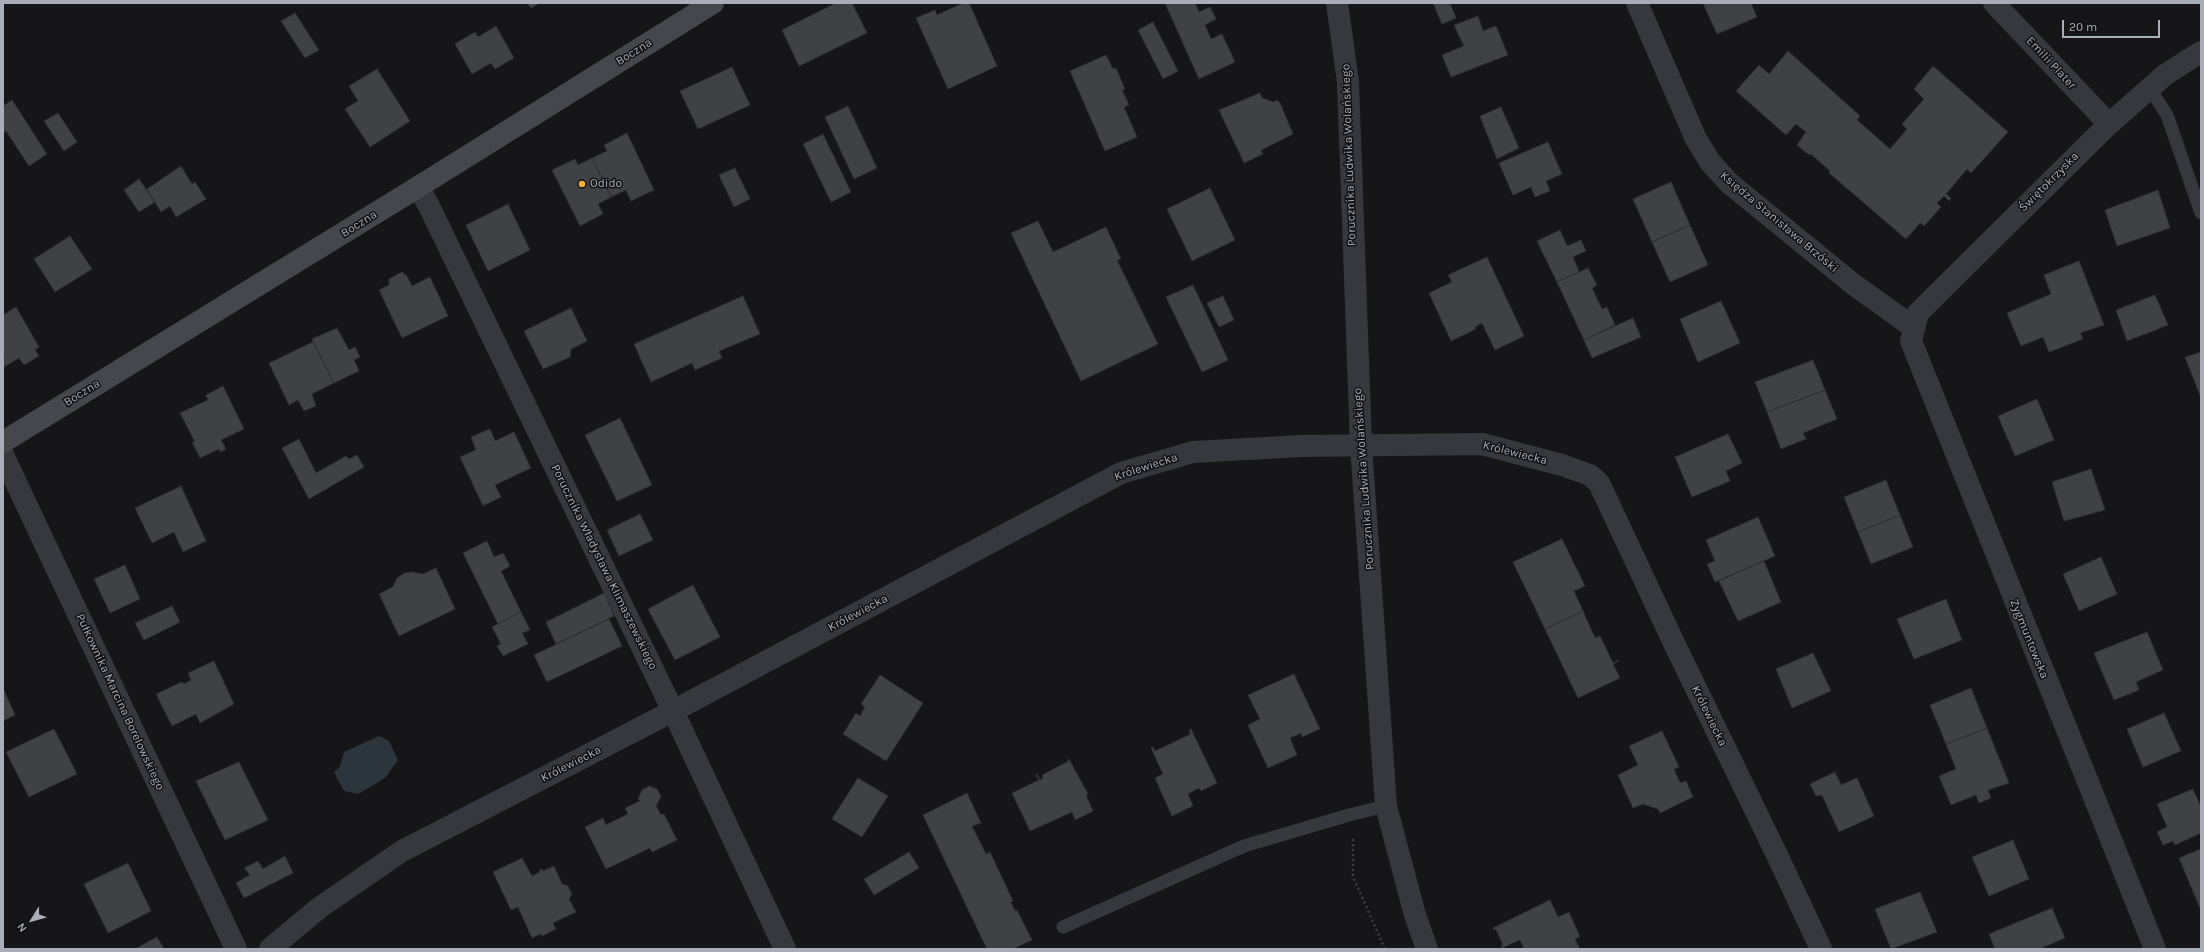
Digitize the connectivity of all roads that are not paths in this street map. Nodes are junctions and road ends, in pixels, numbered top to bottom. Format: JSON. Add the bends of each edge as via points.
{"nodes":[{"id":1,"x":713,"y":3,"type":"edge"},
{"id":2,"x":1337,"y":3,"type":"edge"},
{"id":3,"x":1638,"y":3,"type":"edge"},
{"id":4,"x":1994,"y":3,"type":"edge"},
{"id":5,"x":2201,"y":52,"type":"edge"},
{"id":6,"x":2150,"y":89,"type":"junction"},
{"id":7,"x":2109,"y":124,"type":"junction"},
{"id":8,"x":418,"y":187,"type":"junction"},
{"id":9,"x":2201,"y":213,"type":"edge"},
{"id":10,"x":1913,"y":327,"type":"junction"},
{"id":11,"x":3,"y":442,"type":"edge"},
{"id":12,"x":1361,"y":445,"type":"junction"},
{"id":13,"x":3,"y":455,"type":"edge"},
{"id":14,"x":673,"y":711,"type":"junction"},
{"id":15,"x":1386,"y":806,"type":"junction"},
{"id":16,"x":1063,"y":927,"type":"dead end"},
{"id":17,"x":236,"y":949,"type":"edge"},
{"id":18,"x":270,"y":949,"type":"edge"},
{"id":19,"x":785,"y":949,"type":"edge"},
{"id":20,"x":1427,"y":949,"type":"edge"},
{"id":21,"x":1821,"y":949,"type":"edge"},
{"id":22,"x":2155,"y":949,"type":"edge"}],
"edges":[{"from":1,"to":8,"type":"street","name":"Boczna"},
{"from":2,"to":12,"type":"street","name":"Porucznika Ludwika Wolańskiego","via":[[1348,82]]},
{"from":3,"to":10,"type":"street","name":"Księdza Stanisława Brzóski","via":[[1696,140],[1710,162],[1729,183],[1846,279]]},
{"from":4,"to":7,"type":"street","name":"Emilii Plater"},
{"from":5,"to":6,"type":"street","name":"Świętokrzyska","via":[[2166,74]]},
{"from":6,"to":7,"type":"street","name":"Świętokrzyska"},
{"from":6,"to":9,"type":"lane","via":[[2167,115]]},
{"from":7,"to":10,"type":"street","name":"Świętokrzyska","via":[[1918,313]]},
{"from":8,"to":11,"type":"street","name":"Boczna"},
{"from":8,"to":14,"type":"street","name":"Porucznika Władysława Klimaszewskiego"},
{"from":10,"to":22,"type":"street","name":"Zygmuntowska","via":[[1911,341],[1915,353]]},
{"from":12,"to":14,"type":"street","name":"Królewiecka","via":[[1194,452],[1121,473]]},
{"from":12,"to":15,"type":"street","name":"Porucznika Ludwika Wolańskiego"},
{"from":12,"to":21,"type":"street","name":"Królewiecka","via":[[1482,444],[1562,465],[1590,475],[1600,483]]},
{"from":13,"to":17,"type":"street","name":"Pułkownika Marcina Borelowskiego"},
{"from":14,"to":18,"type":"street","name":"Królewiecka","via":[[402,851],[319,908]]},
{"from":14,"to":19,"type":"street","name":"Porucznika Władysława Klimaszewskiego"},
{"from":15,"to":16,"type":"lane","via":[[1348,814],[1244,846]]},
{"from":15,"to":20,"type":"street","name":"Porucznika Ludwika Wolańskiego"}]}
